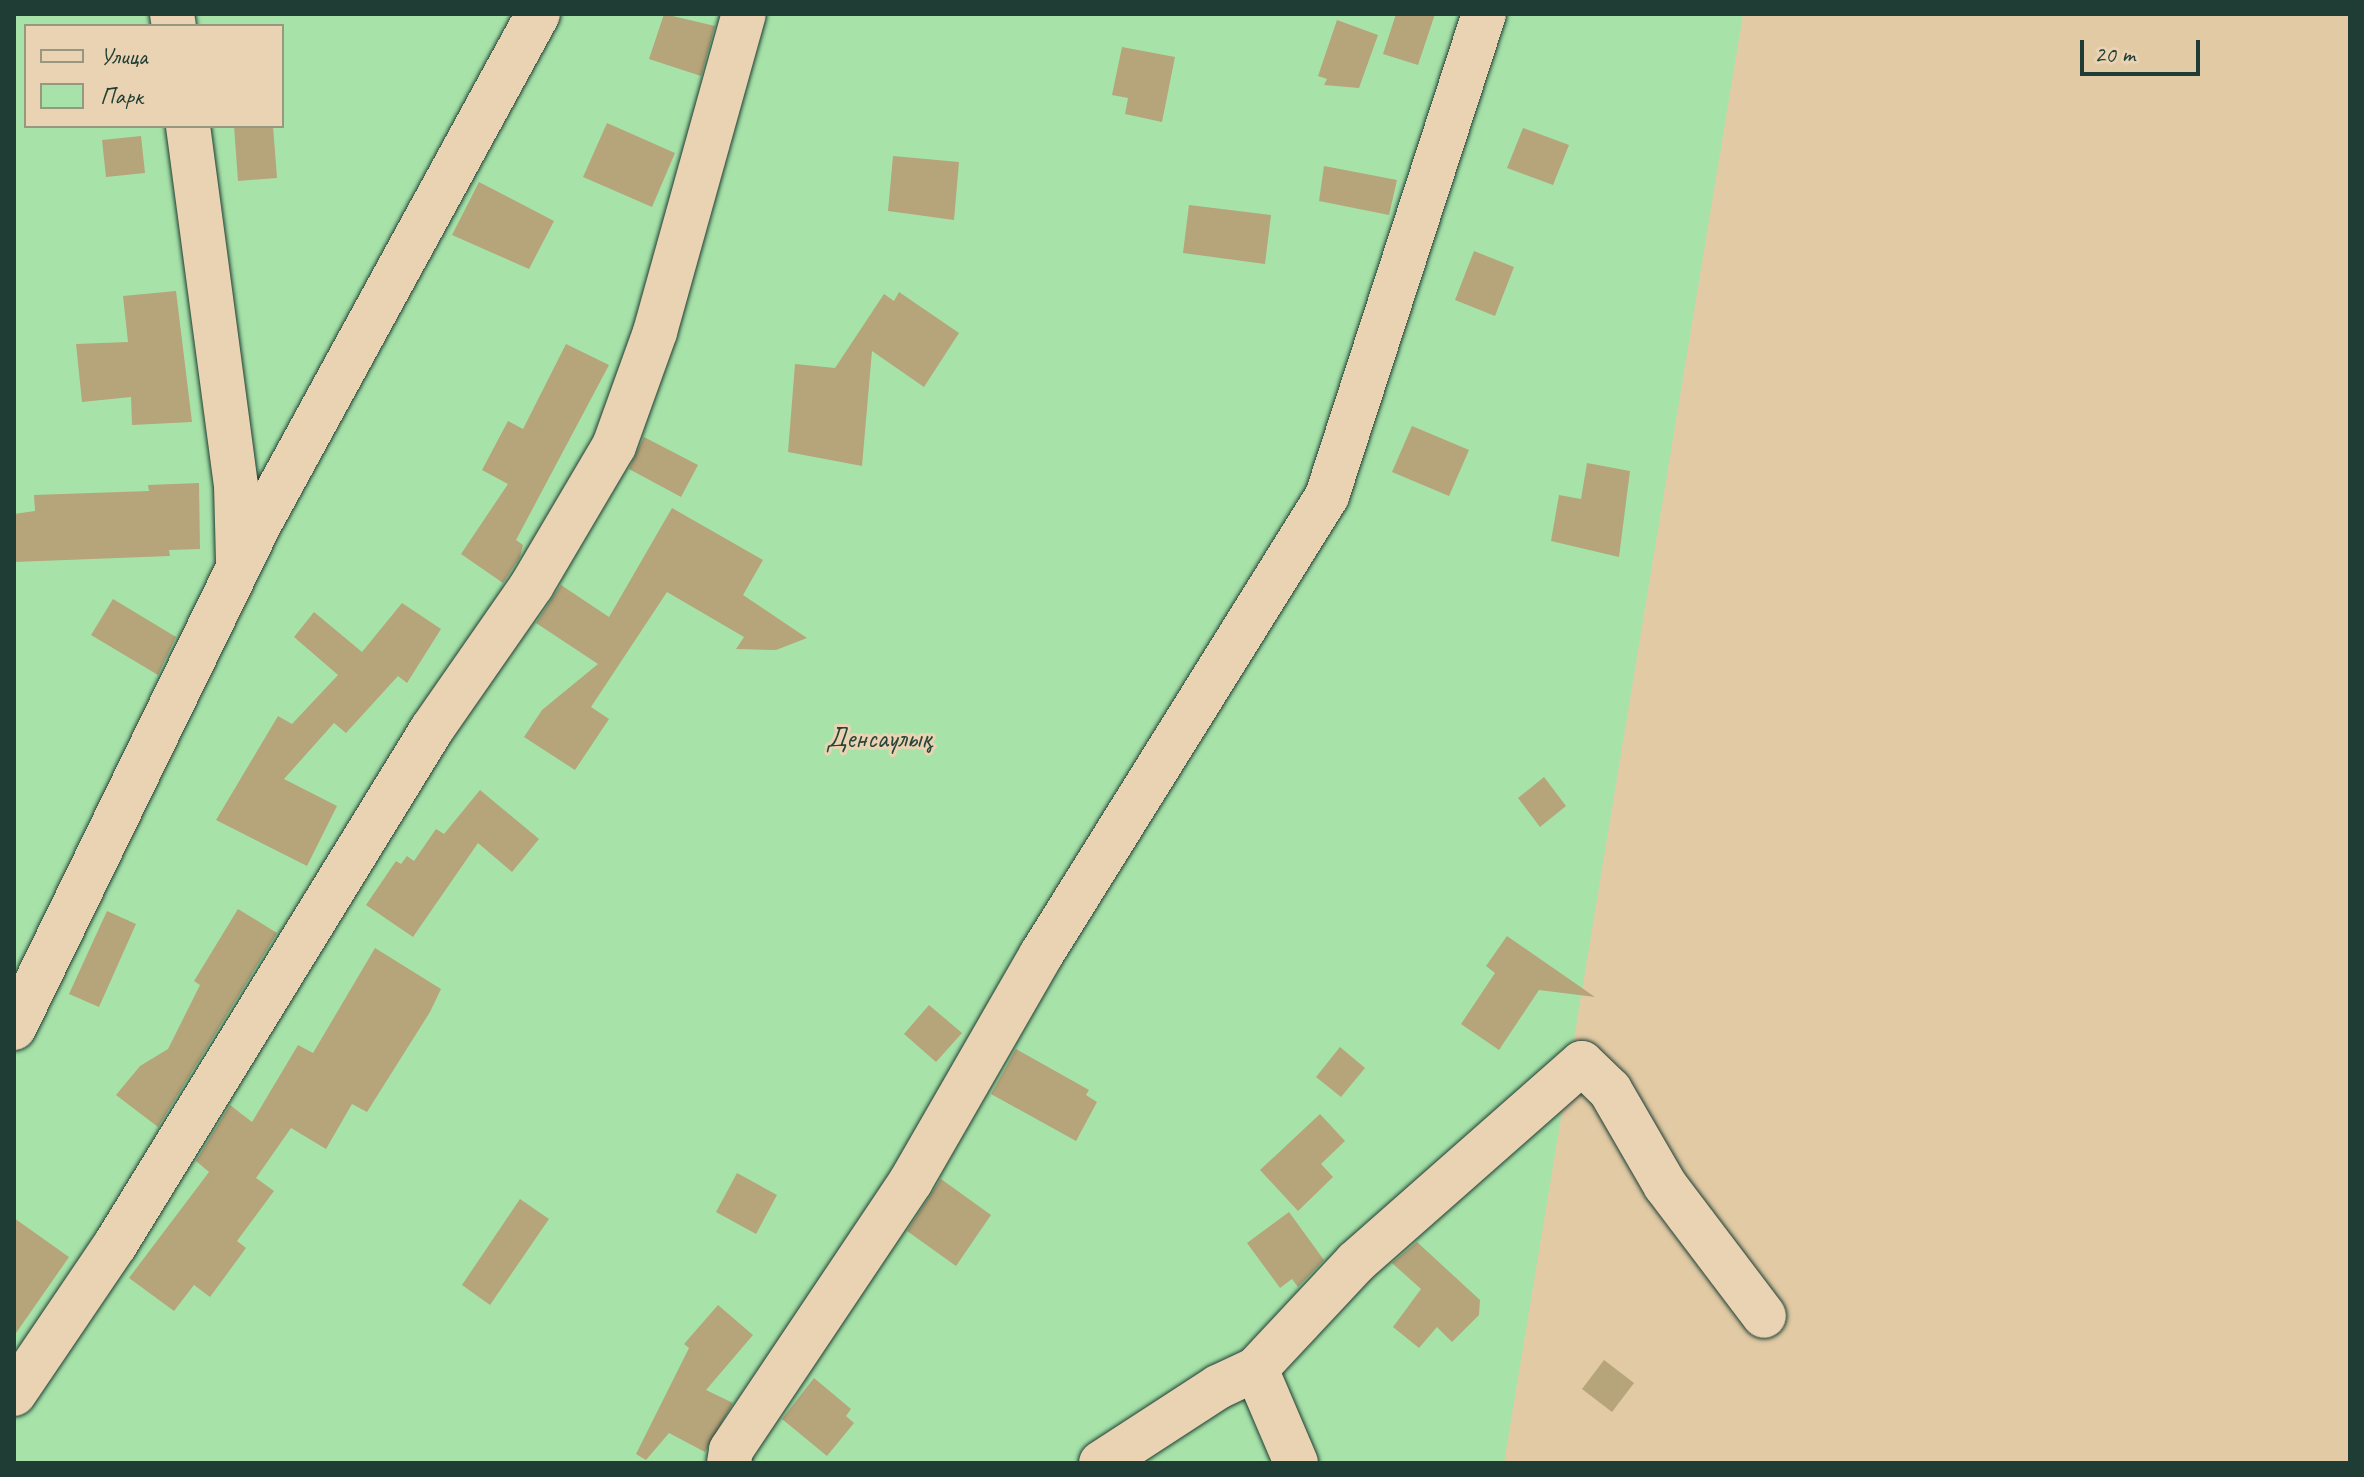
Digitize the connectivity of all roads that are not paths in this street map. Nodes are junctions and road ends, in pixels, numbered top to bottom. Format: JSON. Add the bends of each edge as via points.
{"nodes":[{"id":1,"x":538,"y":14,"type":"edge"},
{"id":2,"x":744,"y":14,"type":"edge"},
{"id":3,"x":1484,"y":14,"type":"edge"},
{"id":4,"x":188,"y":128,"type":"edge"},
{"id":5,"x":239,"y":567,"type":"junction"},
{"id":6,"x":14,"y":1028,"type":"edge"},
{"id":7,"x":1764,"y":1316,"type":"dead end"},
{"id":8,"x":1256,"y":1369,"type":"junction"},
{"id":9,"x":14,"y":1394,"type":"edge"},
{"id":10,"x":729,"y":1463,"type":"edge"},
{"id":11,"x":1101,"y":1463,"type":"edge"},
{"id":12,"x":1296,"y":1463,"type":"edge"}],
"edges":[{"from":1,"to":5,"type":"street"},
{"from":2,"to":9,"type":"street","via":[[655,332],[614,446],[532,585],[424,743],[115,1245]]},
{"from":3,"to":10,"type":"street","via":[[1327,496],[1026,980],[911,1181],[731,1450]]},
{"from":4,"to":5,"type":"street","via":[[236,485]]},
{"from":5,"to":6,"type":"street"},
{"from":7,"to":8,"type":"street","via":[[1665,1185],[1610,1090],[1582,1063],[1356,1262]]},
{"from":8,"to":11,"type":"street","via":[[1218,1387]]},
{"from":8,"to":12,"type":"street"}]}
